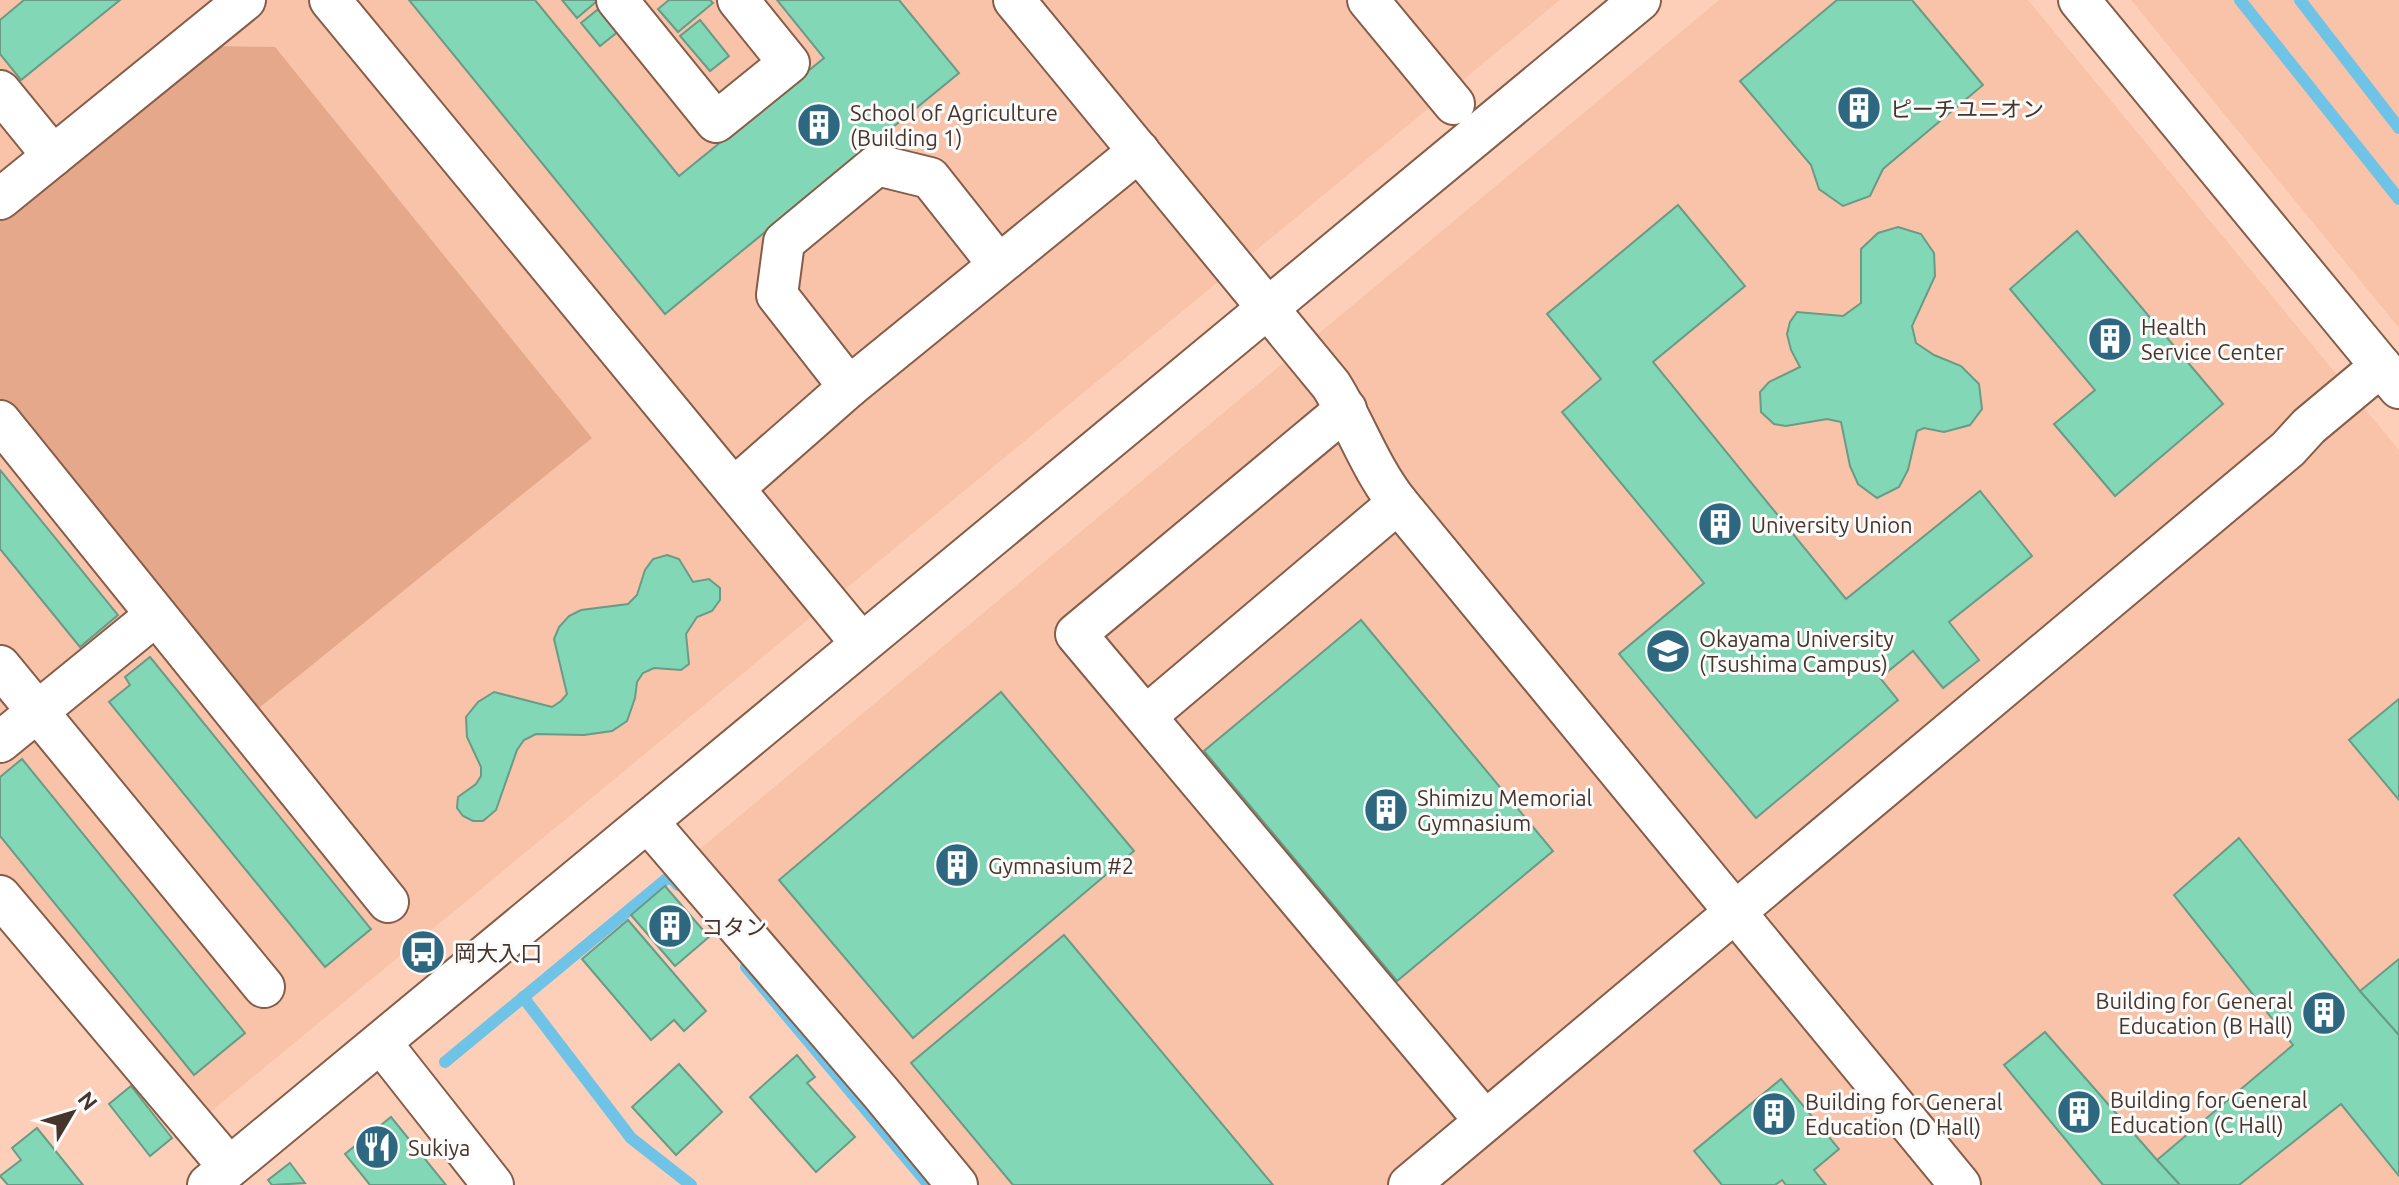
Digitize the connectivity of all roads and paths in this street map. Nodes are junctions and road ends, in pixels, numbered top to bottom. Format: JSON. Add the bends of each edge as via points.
{"nodes":[{"id":1,"x":245,"y":0,"type":"edge"},
{"id":2,"x":330,"y":0,"type":"edge"},
{"id":3,"x":617,"y":0,"type":"edge"},
{"id":4,"x":738,"y":0,"type":"edge"},
{"id":5,"x":1368,"y":0,"type":"edge"},
{"id":6,"x":1640,"y":0,"type":"edge"},
{"id":7,"x":2079,"y":0,"type":"edge"},
{"id":8,"x":1023,"y":3,"type":"edge"},
{"id":9,"x":0,"y":91,"type":"edge"},
{"id":10,"x":1454,"y":104,"type":"dead end"},
{"id":11,"x":1139,"y":151,"type":"junction"},
{"id":12,"x":53,"y":156,"type":"junction"},
{"id":13,"x":0,"y":199,"type":"edge"},
{"id":14,"x":998,"y":264,"type":"junction"},
{"id":15,"x":1266,"y":307,"type":"junction"},
{"id":16,"x":2390,"y":377,"type":"edge"},
{"id":17,"x":849,"y":387,"type":"junction"},
{"id":18,"x":1346,"y":409,"type":"junction"},
{"id":19,"x":0,"y":421,"type":"edge"},
{"id":20,"x":734,"y":488,"type":"junction"},
{"id":21,"x":1398,"y":503,"type":"junction"},
{"id":22,"x":156,"y":615,"type":"junction"},
{"id":23,"x":861,"y":643,"type":"junction"},
{"id":24,"x":0,"y":666,"type":"edge"},
{"id":25,"x":38,"y":712,"type":"junction"},
{"id":26,"x":1146,"y":716,"type":"junction"},
{"id":27,"x":0,"y":742,"type":"edge"},
{"id":28,"x":648,"y":822,"type":"junction"},
{"id":29,"x":0,"y":896,"type":"edge"},
{"id":30,"x":388,"y":902,"type":"dead end"},
{"id":31,"x":1736,"y":912,"type":"junction"},
{"id":32,"x":264,"y":987,"type":"dead end"},
{"id":33,"x":381,"y":1043,"type":"junction"},
{"id":34,"x":1485,"y":1121,"type":"junction"},
{"id":35,"x":218,"y":1176,"type":"edge"},
{"id":36,"x":493,"y":1185,"type":"edge"},
{"id":37,"x":957,"y":1185,"type":"edge"},
{"id":38,"x":1409,"y":1185,"type":"edge"},
{"id":39,"x":1960,"y":1185,"type":"edge"}],
"edges":[{"from":1,"to":12,"type":"street"},
{"from":2,"to":20,"type":"street"},
{"from":3,"to":4,"type":"street","via":[[716,122],[789,63]]},
{"from":5,"to":10,"type":"street"},
{"from":6,"to":15,"type":"street"},
{"from":7,"to":16,"type":"street"},
{"from":8,"to":11,"type":"street"},
{"from":9,"to":12,"type":"street"},
{"from":11,"to":14,"type":"street"},
{"from":11,"to":15,"type":"street"},
{"from":12,"to":13,"type":"street"},
{"from":14,"to":17,"type":"street"},
{"from":14,"to":17,"type":"street","via":[[930,178],[877,165],[784,242],[777,295]]},
{"from":15,"to":18,"type":"street"},
{"from":15,"to":23,"type":"street"},
{"from":16,"to":31,"type":"street","via":[[2309,426],[2265,469]]},
{"from":17,"to":20,"type":"street"},
{"from":18,"to":21,"type":"street"},
{"from":18,"to":26,"type":"street","via":[[1076,634]]},
{"from":19,"to":22,"type":"street"},
{"from":20,"to":23,"type":"street"},
{"from":21,"to":26,"type":"street"},
{"from":21,"to":31,"type":"street"},
{"from":22,"to":25,"type":"street"},
{"from":22,"to":30,"type":"street"},
{"from":23,"to":28,"type":"street"},
{"from":24,"to":25,"type":"street"},
{"from":25,"to":27,"type":"street"},
{"from":25,"to":32,"type":"street"},
{"from":26,"to":34,"type":"street"},
{"from":28,"to":33,"type":"street"},
{"from":28,"to":37,"type":"street"},
{"from":29,"to":35,"type":"street"},
{"from":31,"to":34,"type":"street"},
{"from":31,"to":39,"type":"street"},
{"from":33,"to":35,"type":"street"},
{"from":33,"to":36,"type":"street"},
{"from":34,"to":38,"type":"street"}]}
